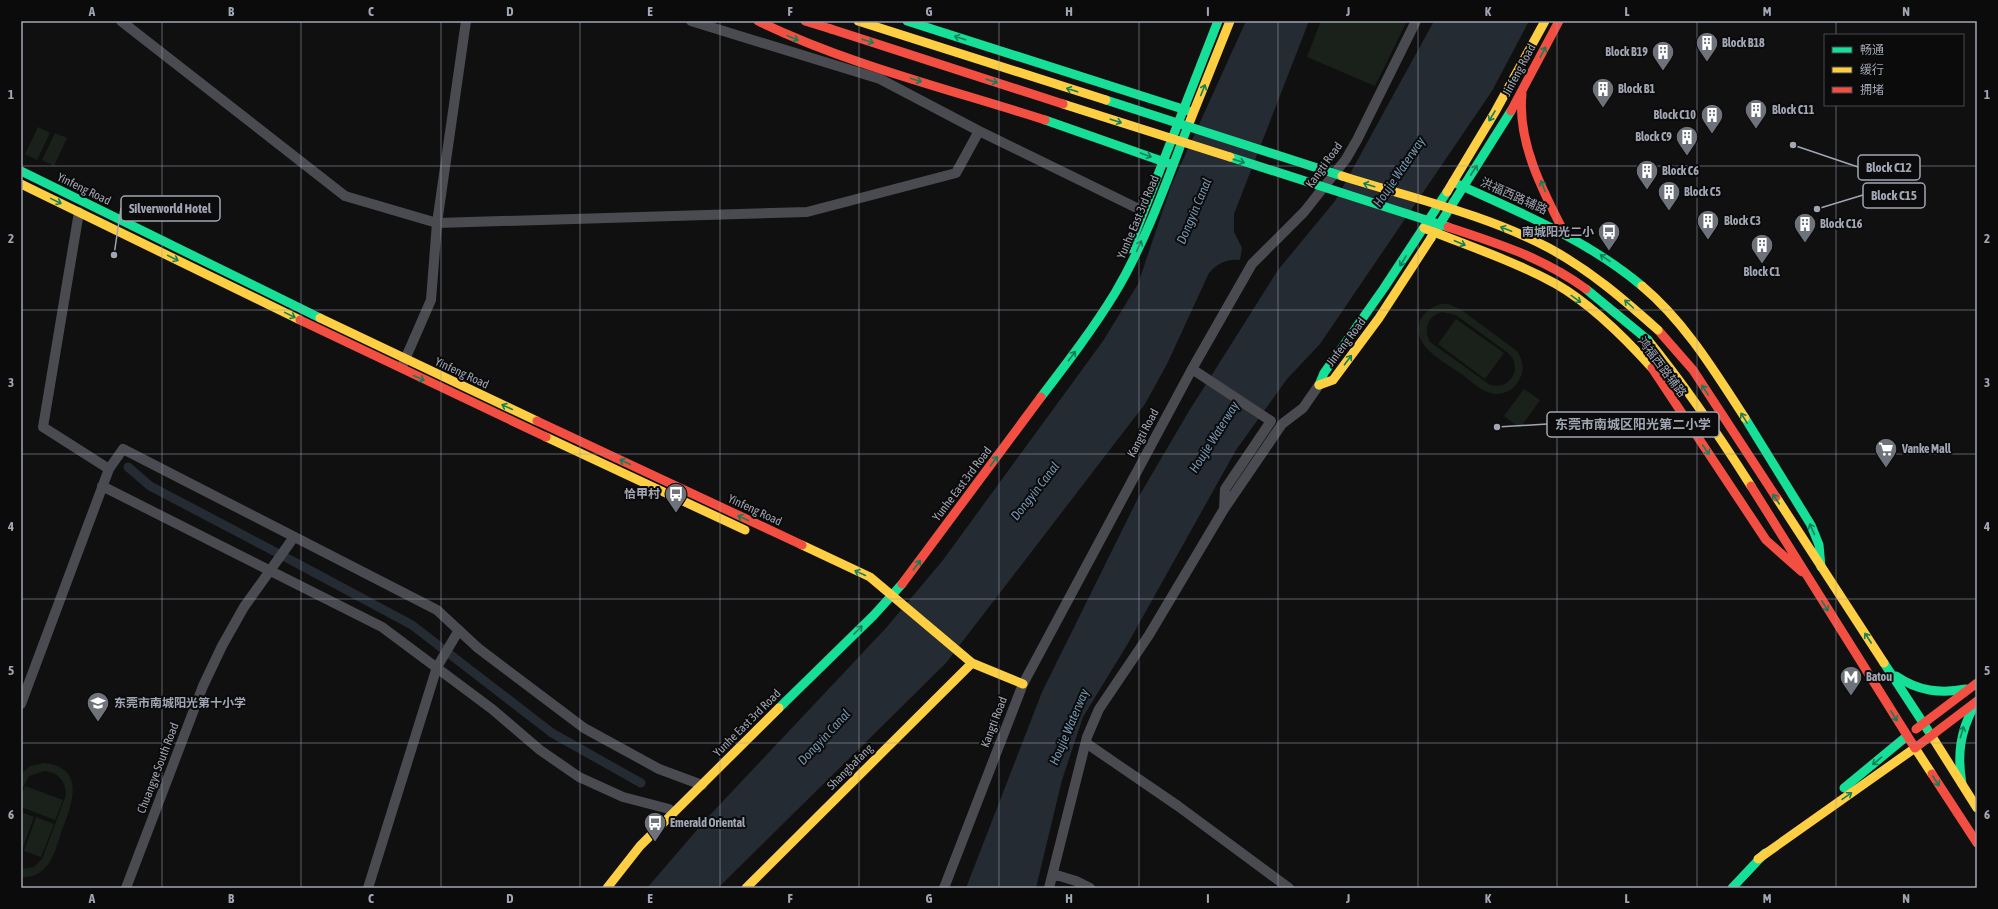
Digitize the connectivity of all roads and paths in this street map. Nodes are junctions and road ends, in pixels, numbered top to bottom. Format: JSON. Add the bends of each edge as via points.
{"nodes":[{"id":1,"x":121,"y":21,"type":"edge"},
{"id":2,"x":466,"y":21,"type":"edge"},
{"id":3,"x":691,"y":21,"type":"edge"},
{"id":4,"x":758,"y":21,"type":"edge"},
{"id":5,"x":805,"y":21,"type":"edge"},
{"id":6,"x":858,"y":21,"type":"edge"},
{"id":7,"x":907,"y":21,"type":"edge"},
{"id":8,"x":1218,"y":21,"type":"edge"},
{"id":9,"x":1230,"y":21,"type":"edge"},
{"id":10,"x":1416,"y":21,"type":"edge"},
{"id":11,"x":1545,"y":21,"type":"edge"},
{"id":12,"x":1559,"y":21,"type":"edge"},
{"id":13,"x":1526,"y":83,"type":"junction"},
{"id":14,"x":1184,"y":109,"type":"junction"},
{"id":15,"x":1194,"y":112,"type":"junction"},
{"id":16,"x":979,"y":131,"type":"junction"},
{"id":17,"x":1164,"y":162,"type":"junction"},
{"id":18,"x":1173,"y":165,"type":"junction"},
{"id":19,"x":21,"y":171,"type":"edge"},
{"id":20,"x":1453,"y":182,"type":"junction"},
{"id":21,"x":21,"y":184,"type":"edge"},
{"id":22,"x":1463,"y":187,"type":"junction"},
{"id":23,"x":79,"y":212,"type":"junction"},
{"id":24,"x":1143,"y":212,"type":"junction"},
{"id":25,"x":437,"y":223,"type":"junction"},
{"id":26,"x":1424,"y":228,"type":"junction"},
{"id":27,"x":1435,"y":232,"type":"junction"},
{"id":28,"x":1565,"y":234,"type":"junction"},
{"id":29,"x":406,"y":360,"type":"junction"},
{"id":30,"x":400,"y":369,"type":"junction"},
{"id":31,"x":1192,"y":369,"type":"junction"},
{"id":32,"x":1319,"y":385,"type":"junction"},
{"id":33,"x":109,"y":469,"type":"junction"},
{"id":34,"x":102,"y":486,"type":"junction"},
{"id":35,"x":1224,"y":509,"type":"junction"},
{"id":36,"x":756,"y":534,"type":"dead end"},
{"id":37,"x":291,"y":541,"type":"junction"},
{"id":38,"x":1821,"y":567,"type":"junction"},
{"id":39,"x":269,"y":571,"type":"junction"},
{"id":40,"x":835,"y":571,"type":"dead end"},
{"id":41,"x":1804,"y":573,"type":"junction"},
{"id":42,"x":886,"y":593,"type":"junction"},
{"id":43,"x":456,"y":634,"type":"junction"},
{"id":44,"x":972,"y":663,"type":"junction"},
{"id":45,"x":437,"y":667,"type":"junction"},
{"id":46,"x":1889,"y":670,"type":"junction"},
{"id":47,"x":1023,"y":684,"type":"junction"},
{"id":48,"x":1973,"y":686,"type":"edge"},
{"id":49,"x":1977,"y":702,"type":"edge"},
{"id":50,"x":21,"y":704,"type":"edge"},
{"id":51,"x":1924,"y":722,"type":"junction"},
{"id":52,"x":1931,"y":735,"type":"junction"},
{"id":53,"x":1907,"y":736,"type":"junction"},
{"id":54,"x":1086,"y":743,"type":"junction"},
{"id":55,"x":1915,"y":748,"type":"junction"},
{"id":56,"x":698,"y":784,"type":"junction"},
{"id":57,"x":1962,"y":784,"type":"junction"},
{"id":58,"x":1977,"y":808,"type":"edge"},
{"id":59,"x":669,"y":809,"type":"junction"},
{"id":60,"x":1977,"y":843,"type":"edge"},
{"id":61,"x":1758,"y":859,"type":"junction"},
{"id":62,"x":1053,"y":874,"type":"junction"},
{"id":63,"x":126,"y":888,"type":"edge"},
{"id":64,"x":368,"y":888,"type":"edge"},
{"id":65,"x":598,"y":888,"type":"edge"},
{"id":66,"x":607,"y":888,"type":"edge"},
{"id":67,"x":746,"y":888,"type":"edge"},
{"id":68,"x":944,"y":888,"type":"edge"},
{"id":69,"x":1049,"y":888,"type":"edge"},
{"id":70,"x":1090,"y":888,"type":"edge"},
{"id":71,"x":1289,"y":888,"type":"edge"},
{"id":72,"x":1732,"y":888,"type":"edge"}],
"edges":[{"from":1,"to":25,"type":"street","via":[[345,196]]},
{"from":2,"to":25,"type":"street"},
{"from":3,"to":16,"type":"street","via":[[880,79]]},
{"from":4,"to":17,"type":"street","one_way":true,"via":[[792,38],[848,58],[1079,131]]},
{"from":5,"to":41,"type":"street","one_way":true,"bridge":true,"via":[[1506,246],[1543,262],[1606,304],[1648,340],[1710,421]]},
{"from":38,"to":6,"type":"street","one_way":true,"bridge":true,"via":[[1693,370],[1658,330],[1615,291],[1548,248],[1470,216]]},
{"from":14,"to":7,"type":"street","one_way":true},
{"from":8,"to":14,"type":"street","name":"Yunhe East 3rd Road"},
{"from":15,"to":9,"type":"street","name":"Yunhe East 3rd Road","one_way":true},
{"from":10,"to":31,"type":"street","name":"Kangti Road","via":[[1346,159],[1304,212],[1252,264]]},
{"from":11,"to":20,"type":"street","name":"Jinfeng Road","one_way":true},
{"from":13,"to":12,"type":"street","name":"Jinfeng Road","one_way":true},
{"from":22,"to":13,"type":"street","name":"Jinfeng Road","one_way":true},
{"from":28,"to":13,"type":"street","one_way":true,"via":[[1536,169],[1525,131],[1521,103]]},
{"from":14,"to":15,"type":"street"},
{"from":14,"to":17,"type":"street","name":"Yunhe East 3rd Road"},
{"from":15,"to":18,"type":"street","name":"Yunhe East 3rd Road"},
{"from":16,"to":24,"type":"street"},
{"from":16,"to":25,"type":"street","via":[[956,173],[807,212]]},
{"from":17,"to":18,"type":"street"},
{"from":17,"to":24,"type":"street","name":"Yunhe East 3rd Road"},
{"from":42,"to":18,"type":"street","name":"Yunhe East 3rd Road","one_way":true,"via":[[913,570],[1081,344],[1115,293],[1142,241]]},
{"from":19,"to":29,"type":"street","name":"Yinfeng Road"},
{"from":20,"to":22,"type":"street","name":"洪福西路辅路"},
{"from":20,"to":26,"type":"street","name":"Jinfeng Road"},
{"from":21,"to":23,"type":"street","name":"Yinfeng Road","one_way":true},
{"from":22,"to":27,"type":"street","name":"Jinfeng Road"},
{"from":22,"to":28,"type":"street","name":"洪福西路辅路"},
{"from":23,"to":30,"type":"street","name":"Yinfeng Road","one_way":true},
{"from":23,"to":33,"type":"street","via":[[43,427]]},
{"from":24,"to":42,"type":"street","name":"Yunhe East 3rd Road","via":[[1125,258],[1107,290]]},
{"from":25,"to":29,"type":"street","via":[[431,300]]},
{"from":26,"to":27,"type":"street","name":"鸿福西路辅路"},
{"from":26,"to":32,"type":"street","name":"Jinfeng Road","one_way":true,"via":[[1370,311],[1324,373]]},
{"from":32,"to":27,"type":"street","name":"Jinfeng Road","one_way":true,"via":[[1333,380],[1375,324]]},
{"from":27,"to":41,"type":"street","name":"鸿福西路辅路","one_way":true,"via":[[1531,272],[1557,286],[1598,315],[1628,342],[1654,371],[1766,540]]},
{"from":38,"to":28,"type":"street","one_way":true,"via":[[1819,545],[1811,525],[1702,354],[1664,307],[1627,273],[1587,245]]},
{"from":29,"to":30,"type":"street"},
{"from":42,"to":29,"type":"street","name":"Yinfeng Road","one_way":true,"via":[[870,577]]},
{"from":30,"to":36,"type":"street","name":"Yinfeng Road","one_way":true},
{"from":31,"to":35,"type":"street","via":[[1271,421],[1225,489]]},
{"from":31,"to":47,"type":"street","name":"Kangti Road"},
{"from":32,"to":35,"type":"street","via":[[1303,408],[1282,424]]},
{"from":33,"to":34,"type":"street"},
{"from":33,"to":37,"type":"street","via":[[123,449]]},
{"from":34,"to":39,"type":"street"},
{"from":34,"to":50,"type":"street"},
{"from":35,"to":54,"type":"street","via":[[1149,635],[1099,709]]},
{"from":37,"to":39,"type":"street","name":"Chuangye South Road"},
{"from":37,"to":43,"type":"street","via":[[437,610]]},
{"from":46,"to":38,"type":"street","one_way":true},
{"from":39,"to":45,"type":"street","via":[[382,627]]},
{"from":39,"to":63,"type":"street","name":"Chuangye South Road","via":[[244,607],[203,686]]},
{"from":40,"to":42,"type":"street"},
{"from":41,"to":53,"type":"street","one_way":true},
{"from":42,"to":44,"type":"street"},
{"from":42,"to":56,"type":"street","name":"Yunhe East 3rd Road"},
{"from":43,"to":45,"type":"street"},
{"from":43,"to":56,"type":"street","via":[[584,728],[659,769]]},
{"from":44,"to":47,"type":"street"},
{"from":44,"to":67,"type":"street","name":"Shangbafang"},
{"from":45,"to":59,"type":"street","via":[[540,750],[579,777],[623,797]]},
{"from":45,"to":64,"type":"street"},
{"from":46,"to":48,"type":"street","via":[[1907,684],[1926,691],[1947,693]]},
{"from":46,"to":51,"type":"street"},
{"from":47,"to":68,"type":"street","name":"Kangti Road"},
{"from":48,"to":51,"type":"street"},
{"from":49,"to":52,"type":"street"},
{"from":57,"to":49,"type":"street","one_way":true,"via":[[1958,761],[1959,743],[1964,724]]},
{"from":51,"to":52,"type":"street"},
{"from":51,"to":53,"type":"street"},
{"from":52,"to":55,"type":"street"},
{"from":52,"to":57,"type":"street"},
{"from":53,"to":55,"type":"street"},
{"from":53,"to":61,"type":"street","one_way":true},
{"from":54,"to":62,"type":"street"},
{"from":54,"to":71,"type":"street","via":[[1178,806]]},
{"from":55,"to":60,"type":"street","one_way":true},
{"from":61,"to":55,"type":"street","one_way":true},
{"from":56,"to":59,"type":"street","name":"Yunhe East 3rd Road"},
{"from":56,"to":66,"type":"street","name":"Yunhe East 3rd Road","via":[[640,846]]},
{"from":57,"to":58,"type":"street"},
{"from":59,"to":65,"type":"street","name":"Yunhe East 3rd Road","via":[[634,843]]},
{"from":61,"to":72,"type":"street"},
{"from":62,"to":69,"type":"street"},
{"from":62,"to":70,"type":"street"}]}
